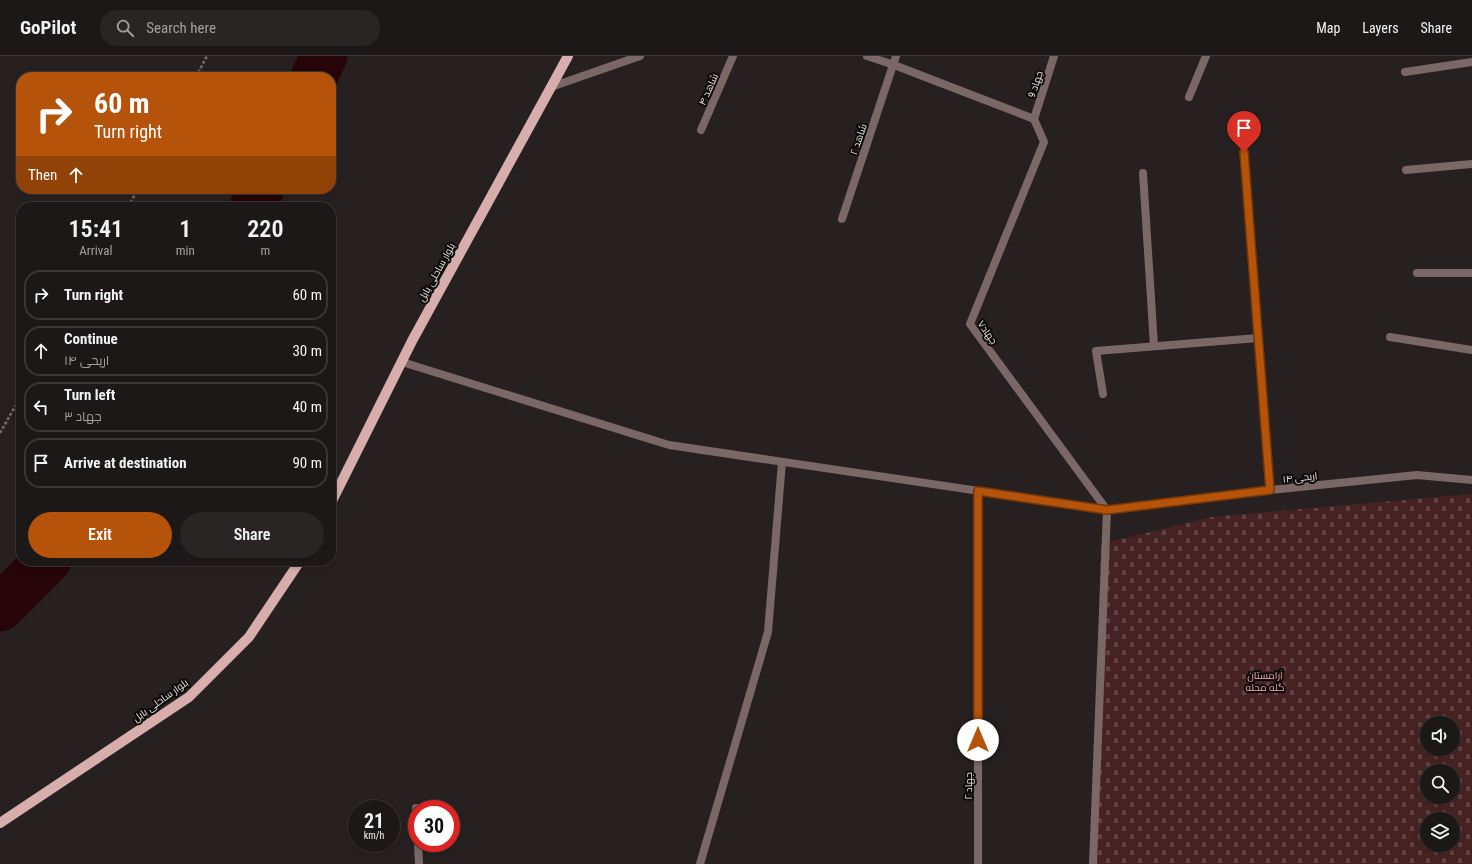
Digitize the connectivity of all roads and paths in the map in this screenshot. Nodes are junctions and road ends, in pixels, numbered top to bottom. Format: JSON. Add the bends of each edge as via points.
{"nodes":[{"id":1,"x":207,"y":56,"type":"edge"},
{"id":2,"x":568,"y":56,"type":"edge"},
{"id":3,"x":640,"y":56,"type":"edge"},
{"id":4,"x":733,"y":56,"type":"edge"},
{"id":5,"x":867,"y":56,"type":"edge"},
{"id":6,"x":896,"y":56,"type":"edge"},
{"id":7,"x":1054,"y":56,"type":"edge"},
{"id":8,"x":1206,"y":56,"type":"edge"},
{"id":9,"x":1472,"y":62,"type":"edge"},
{"id":10,"x":894,"y":65,"type":"junction"},
{"id":11,"x":199,"y":72,"type":"edge"},
{"id":12,"x":1405,"y":72,"type":"dead end"},
{"id":13,"x":551,"y":87,"type":"junction"},
{"id":14,"x":1189,"y":97,"type":"dead end"},
{"id":15,"x":1034,"y":119,"type":"junction"},
{"id":16,"x":701,"y":130,"type":"dead end"},
{"id":17,"x":1244,"y":152,"type":"dead end"},
{"id":18,"x":1472,"y":164,"type":"edge"},
{"id":19,"x":1406,"y":170,"type":"dead end"},
{"id":20,"x":1143,"y":172,"type":"dead end"},
{"id":21,"x":842,"y":218,"type":"dead end"},
{"id":22,"x":1417,"y":273,"type":"dead end"},
{"id":23,"x":1472,"y":273,"type":"edge"},
{"id":24,"x":1390,"y":337,"type":"dead end"},
{"id":25,"x":1258,"y":338,"type":"junction"},
{"id":26,"x":1154,"y":346,"type":"junction"},
{"id":27,"x":1472,"y":350,"type":"edge"},
{"id":28,"x":402,"y":362,"type":"junction"},
{"id":29,"x":1103,"y":394,"type":"dead end"},
{"id":30,"x":16,"y":405,"type":"edge"},
{"id":31,"x":0,"y":433,"type":"edge"},
{"id":32,"x":782,"y":462,"type":"junction"},
{"id":33,"x":1472,"y":480,"type":"edge"},
{"id":34,"x":1270,"y":490,"type":"junction"},
{"id":35,"x":978,"y":491,"type":"junction"},
{"id":36,"x":336,"y":493,"type":"edge"},
{"id":37,"x":1107,"y":510,"type":"junction"},
{"id":38,"x":297,"y":566,"type":"edge"},
{"id":39,"x":0,"y":823,"type":"edge"},
{"id":40,"x":418,"y":852,"type":"edge"},
{"id":41,"x":419,"y":864,"type":"edge"},
{"id":42,"x":700,"y":864,"type":"edge"},
{"id":43,"x":978,"y":864,"type":"edge"},
{"id":44,"x":1093,"y":864,"type":"edge"}],
"edges":[{"from":1,"to":11,"type":"path"},
{"from":2,"to":13,"type":"main road","name":"بلوار ساحلی بابل"},
{"from":3,"to":13,"type":"street"},
{"from":4,"to":16,"type":"street","name":"شاهد ۴"},
{"from":5,"to":10,"type":"street"},
{"from":6,"to":10,"type":"street","name":"شاهد ۲"},
{"from":7,"to":15,"type":"street","name":"جهاد 9"},
{"from":8,"to":14,"type":"street"},
{"from":9,"to":12,"type":"street"},
{"from":10,"to":15,"type":"street"},
{"from":10,"to":21,"type":"street","name":"شاهد ۲"},
{"from":13,"to":28,"type":"main road","name":"بلوار ساحلی بابل"},
{"from":15,"to":37,"type":"street","name":"جهاد۷","via":[[1044,142],[970,324]]},
{"from":17,"to":25,"type":"street"},
{"from":18,"to":19,"type":"street"},
{"from":20,"to":26,"type":"street"},
{"from":22,"to":23,"type":"street"},
{"from":24,"to":27,"type":"street"},
{"from":25,"to":26,"type":"street"},
{"from":25,"to":34,"type":"street"},
{"from":26,"to":29,"type":"street","via":[[1096,351]]},
{"from":28,"to":32,"type":"street","name":"اریحی ۱۴","via":[[670,445]]},
{"from":28,"to":36,"type":"main road","name":"بلوار ساحلی بابل"},
{"from":30,"to":31,"type":"path"},
{"from":32,"to":35,"type":"street","name":"اریحی ۱۴"},
{"from":32,"to":42,"type":"street","via":[[768,632]]},
{"from":33,"to":34,"type":"street","name":"اریحی ۱۴","via":[[1417,475]]},
{"from":34,"to":37,"type":"street","name":"اریحی ۱۴"},
{"from":35,"to":37,"type":"street","name":"اریحی ۱۴"},
{"from":35,"to":43,"type":"street","name":"جهاد ۲"},
{"from":37,"to":44,"type":"street"},
{"from":38,"to":39,"type":"main road","name":"بلوار ساحلی بابل","via":[[249,637],[188,697]]},
{"from":40,"to":41,"type":"street"}]}
